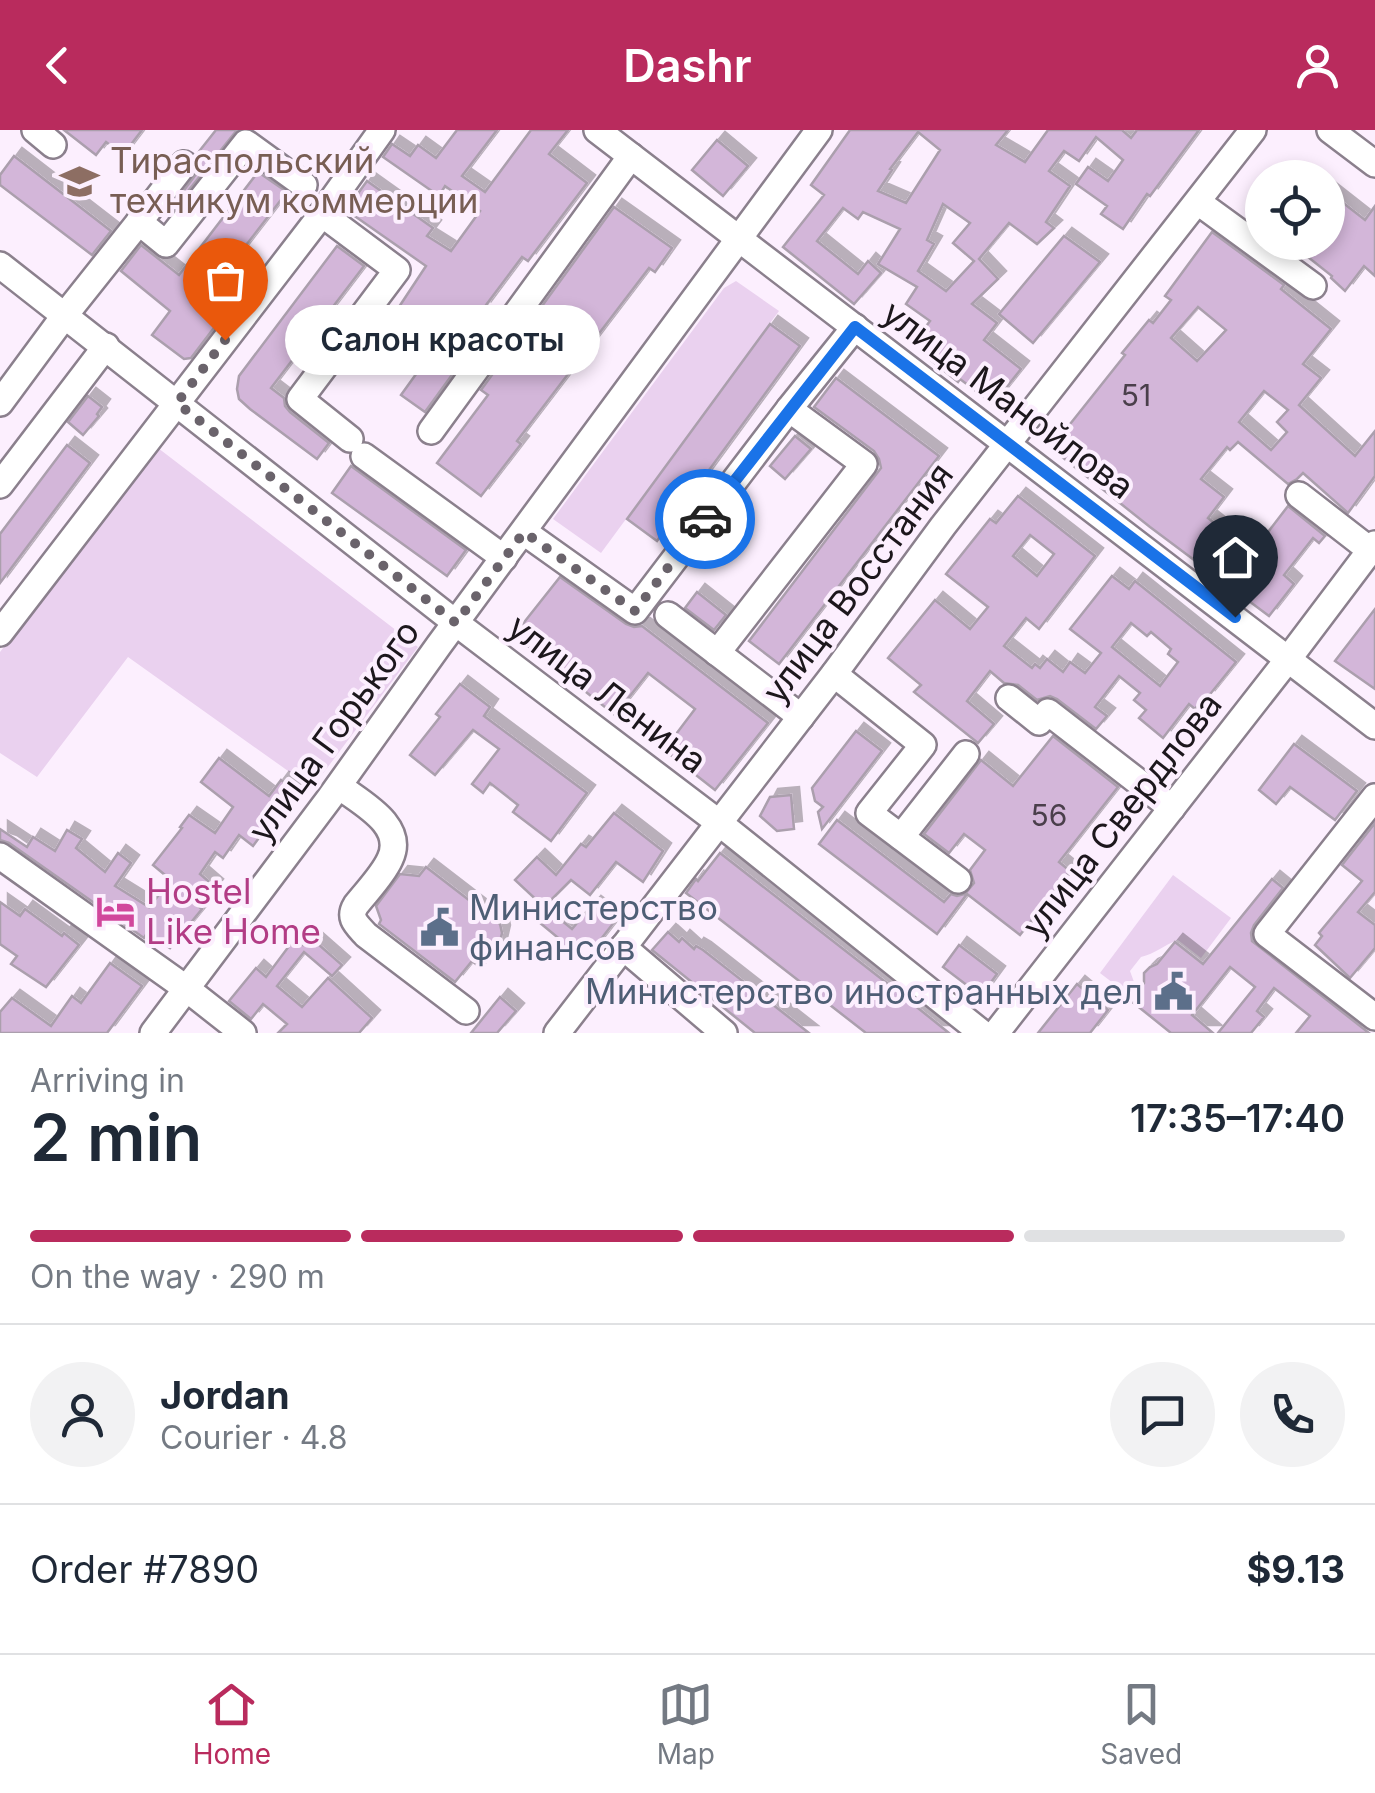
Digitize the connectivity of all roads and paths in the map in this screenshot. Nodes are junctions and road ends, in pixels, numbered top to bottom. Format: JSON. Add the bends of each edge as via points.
{"nodes":[{"id":1,"x":382,"y":130,"type":"edge"},
{"id":2,"x":597,"y":130,"type":"edge"},
{"id":3,"x":819,"y":130,"type":"edge"},
{"id":4,"x":1253,"y":130,"type":"edge"},
{"id":5,"x":1330,"y":130,"type":"edge"},
{"id":6,"x":630,"y":156,"type":"junction"},
{"id":7,"x":184,"y":164,"type":"dead end"},
{"id":8,"x":1375,"y":164,"type":"edge"},
{"id":9,"x":304,"y":185,"type":"dead end"},
{"id":10,"x":1198,"y":202,"type":"junction"},
{"id":11,"x":322,"y":214,"type":"junction"},
{"id":12,"x":139,"y":222,"type":"junction"},
{"id":13,"x":738,"y":238,"type":"junction"},
{"id":14,"x":0,"y":264,"type":"edge"},
{"id":15,"x":1313,"y":286,"type":"dead end"},
{"id":16,"x":65,"y":314,"type":"junction"},
{"id":17,"x":855,"y":327,"type":"junction"},
{"id":18,"x":106,"y":346,"type":"junction"},
{"id":19,"x":0,"y":403,"type":"edge"},
{"id":20,"x":177,"y":403,"type":"junction"},
{"id":21,"x":789,"y":409,"type":"junction"},
{"id":22,"x":432,"y":431,"type":"dead end"},
{"id":23,"x":1008,"y":444,"type":"junction"},
{"id":24,"x":0,"y":485,"type":"edge"},
{"id":25,"x":1299,"y":496,"type":"dead end"},
{"id":26,"x":524,"y":532,"type":"junction"},
{"id":27,"x":1372,"y":547,"type":"edge"},
{"id":28,"x":504,"y":558,"type":"junction"},
{"id":29,"x":668,"y":615,"type":"dead end"},
{"id":30,"x":456,"y":623,"type":"junction"},
{"id":31,"x":0,"y":633,"type":"edge"},
{"id":32,"x":717,"y":653,"type":"junction"},
{"id":33,"x":1289,"y":658,"type":"junction"},
{"id":34,"x":834,"y":674,"type":"junction"},
{"id":35,"x":1009,"y":698,"type":"dead end"},
{"id":36,"x":801,"y":717,"type":"junction"},
{"id":37,"x":1375,"y":726,"type":"edge"},
{"id":38,"x":966,"y":754,"type":"dead end"},
{"id":39,"x":339,"y":786,"type":"junction"},
{"id":40,"x":1375,"y":797,"type":"edge"},
{"id":41,"x":1172,"y":808,"type":"junction"},
{"id":42,"x":718,"y":822,"type":"junction"},
{"id":43,"x":901,"y":837,"type":"junction"},
{"id":44,"x":0,"y":856,"type":"edge"},
{"id":45,"x":958,"y":880,"type":"dead end"},
{"id":46,"x":623,"y":947,"type":"junction"},
{"id":47,"x":186,"y":989,"type":"junction"},
{"id":48,"x":466,"y":1012,"type":"dead end"},
{"id":49,"x":1375,"y":1017,"type":"edge"},
{"id":50,"x":153,"y":1033,"type":"edge"},
{"id":51,"x":243,"y":1033,"type":"edge"},
{"id":52,"x":557,"y":1033,"type":"edge"},
{"id":53,"x":724,"y":1033,"type":"edge"},
{"id":54,"x":982,"y":1033,"type":"edge"},
{"id":55,"x":996,"y":1033,"type":"edge"}],
"edges":[{"from":1,"to":11,"type":"street"},
{"from":2,"to":6,"type":"street","name":"улица Манойлова"},
{"from":3,"to":13,"type":"street","name":"улица Горького"},
{"from":4,"to":10,"type":"street","name":"улица Восстания"},
{"from":5,"to":8,"type":"street"},
{"from":6,"to":13,"type":"street","name":"улица Манойлова"},
{"from":6,"to":22,"type":"street"},
{"from":7,"to":12,"type":"street"},
{"from":9,"to":12,"type":"street","via":[[246,143],[166,244]]},
{"from":10,"to":15,"type":"street"},
{"from":10,"to":23,"type":"street","name":"улица Восстания"},
{"from":11,"to":20,"type":"street"},
{"from":11,"to":28,"type":"street","via":[[397,270],[300,400]]},
{"from":12,"to":16,"type":"street"},
{"from":13,"to":17,"type":"street","name":"улица Манойлова"},
{"from":13,"to":26,"type":"street","name":"улица Горького"},
{"from":14,"to":16,"type":"street","name":"улица Ленина"},
{"from":16,"to":18,"type":"street","name":"улица Ленина"},
{"from":16,"to":19,"type":"street"},
{"from":17,"to":21,"type":"street"},
{"from":17,"to":23,"type":"street","name":"улица Манойлова"},
{"from":18,"to":20,"type":"street","name":"улица Ленина"},
{"from":18,"to":24,"type":"street"},
{"from":20,"to":30,"type":"street","name":"улица Ленина"},
{"from":20,"to":31,"type":"street"},
{"from":21,"to":26,"type":"street","via":[[635,611]]},
{"from":21,"to":32,"type":"street","via":[[864,464]]},
{"from":23,"to":33,"type":"street","name":"улица Манойлова"},
{"from":23,"to":34,"type":"street","name":"улица Восстания"},
{"from":25,"to":27,"type":"street"},
{"from":26,"to":28,"type":"street","name":"улица Горького"},
{"from":27,"to":33,"type":"street","name":"улица Свердлова"},
{"from":28,"to":30,"type":"street","name":"улица Горького"},
{"from":29,"to":32,"type":"street"},
{"from":30,"to":39,"type":"street","name":"улица Горького"},
{"from":30,"to":42,"type":"street","name":"улица Ленина"},
{"from":32,"to":36,"type":"street"},
{"from":33,"to":37,"type":"street","name":"улица Манойлова"},
{"from":33,"to":41,"type":"street","name":"улица Свердлова"},
{"from":34,"to":36,"type":"street","name":"улица Восстания"},
{"from":34,"to":43,"type":"street","via":[[923,744],[869,813]]},
{"from":35,"to":41,"type":"street","via":[[1039,722],[1048,712]]},
{"from":36,"to":42,"type":"street","name":"улица Восстания"},
{"from":38,"to":43,"type":"street"},
{"from":39,"to":47,"type":"street","name":"улица Горького"},
{"from":39,"to":48,"type":"street","via":[[393,835],[390,860],[356,905],[353,920]]},
{"from":40,"to":49,"type":"street","via":[[1268,934]]},
{"from":41,"to":55,"type":"street","name":"улица Свердлова"},
{"from":42,"to":46,"type":"street","name":"улица Восстания"},
{"from":42,"to":54,"type":"street","name":"улица Ленина"},
{"from":43,"to":45,"type":"street"},
{"from":44,"to":47,"type":"street"},
{"from":46,"to":52,"type":"street","name":"улица Восстания"},
{"from":46,"to":53,"type":"street"},
{"from":47,"to":50,"type":"street","name":"улица Горького"},
{"from":47,"to":51,"type":"street"}]}
